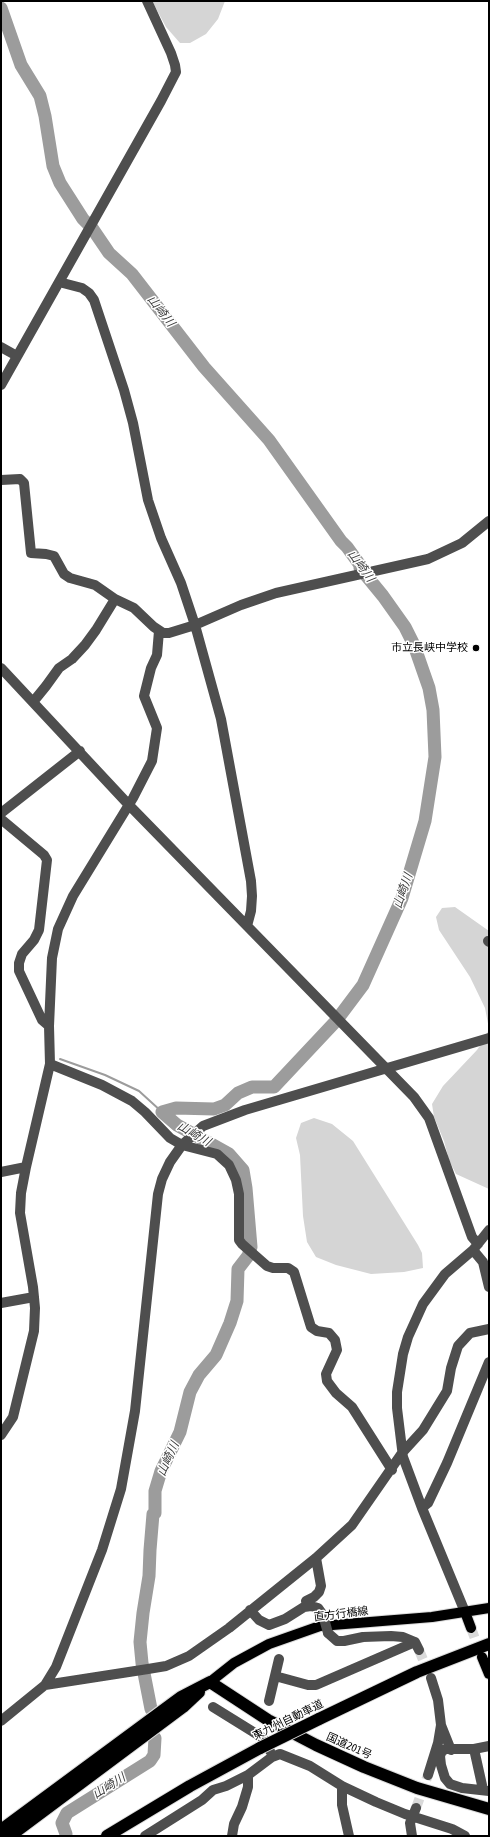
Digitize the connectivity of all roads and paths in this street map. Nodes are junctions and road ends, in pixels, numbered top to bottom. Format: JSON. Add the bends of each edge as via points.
{"nodes":[{"id":1,"x":147,"y":1,"type":"edge"},
{"id":2,"x":59,"y":282,"type":"junction"},
{"id":3,"x":1,"y":347,"type":"edge"},
{"id":4,"x":16,"y":356,"type":"junction"},
{"id":5,"x":1,"y":385,"type":"edge"},
{"id":6,"x":1,"y":480,"type":"edge"},
{"id":7,"x":489,"y":521,"type":"edge"},
{"id":8,"x":115,"y":599,"type":"junction"},
{"id":9,"x":195,"y":625,"type":"junction"},
{"id":10,"x":159,"y":631,"type":"junction"},
{"id":11,"x":1,"y":668,"type":"edge"},
{"id":12,"x":32,"y":702,"type":"junction"},
{"id":13,"x":80,"y":751,"type":"junction"},
{"id":14,"x":128,"y":804,"type":"junction"},
{"id":15,"x":1,"y":813,"type":"edge"},
{"id":16,"x":1,"y":820,"type":"edge"},
{"id":17,"x":247,"y":926,"type":"junction"},
{"id":18,"x":49,"y":1026,"type":"junction"},
{"id":19,"x":489,"y":1038,"type":"edge"},
{"id":20,"x":50,"y":1064,"type":"junction"},
{"id":21,"x":386,"y":1068,"type":"junction"},
{"id":22,"x":183,"y":1143,"type":"junction"},
{"id":23,"x":26,"y":1167,"type":"junction"},
{"id":24,"x":1,"y":1172,"type":"edge"},
{"id":25,"x":489,"y":1230,"type":"edge"},
{"id":26,"x":475,"y":1247,"type":"junction"},
{"id":27,"x":486,"y":1260,"type":"edge"},
{"id":28,"x":489,"y":1287,"type":"edge"},
{"id":29,"x":34,"y":1297,"type":"junction"},
{"id":30,"x":1,"y":1303,"type":"edge"},
{"id":31,"x":489,"y":1329,"type":"edge"},
{"id":32,"x":488,"y":1369,"type":"edge"},
{"id":33,"x":1,"y":1435,"type":"edge"},
{"id":34,"x":402,"y":1453,"type":"junction"},
{"id":35,"x":392,"y":1470,"type":"junction"},
{"id":36,"x":422,"y":1508,"type":"junction"},
{"id":37,"x":316,"y":1558,"type":"junction"},
{"id":38,"x":306,"y":1601,"type":"dead end"},
{"id":39,"x":489,"y":1608,"type":"edge"},
{"id":40,"x":250,"y":1610,"type":"junction"},
{"id":41,"x":464,"y":1612,"type":"junction"},
{"id":42,"x":471,"y":1628,"type":"tunnel mouth"},
{"id":43,"x":489,"y":1644,"type":"edge"},
{"id":44,"x":482,"y":1656,"type":"tunnel mouth"},
{"id":45,"x":279,"y":1659,"type":"dead end"},
{"id":46,"x":489,"y":1674,"type":"edge"},
{"id":47,"x":275,"y":1676,"type":"junction"},
{"id":48,"x":431,"y":1678,"type":"tunnel mouth"},
{"id":49,"x":210,"y":1682,"type":"junction"},
{"id":50,"x":45,"y":1685,"type":"junction"},
{"id":51,"x":269,"y":1701,"type":"dead end"},
{"id":52,"x":213,"y":1707,"type":"dead end"},
{"id":53,"x":1,"y":1721,"type":"edge"},
{"id":54,"x":441,"y":1725,"type":"junction"},
{"id":55,"x":489,"y":1746,"type":"edge"},
{"id":56,"x":474,"y":1748,"type":"junction"},
{"id":57,"x":451,"y":1750,"type":"junction"},
{"id":58,"x":272,"y":1757,"type":"junction"},
{"id":59,"x":428,"y":1774,"type":"tunnel mouth"},
{"id":60,"x":248,"y":1775,"type":"junction"},
{"id":61,"x":342,"y":1786,"type":"junction"},
{"id":62,"x":485,"y":1788,"type":"edge"},
{"id":63,"x":489,"y":1809,"type":"edge"},
{"id":64,"x":414,"y":1812,"type":"junction"},
{"id":65,"x":1,"y":1830,"type":"edge"},
{"id":66,"x":10,"y":1836,"type":"edge"},
{"id":67,"x":107,"y":1836,"type":"edge"},
{"id":68,"x":145,"y":1836,"type":"edge"},
{"id":69,"x":232,"y":1836,"type":"edge"},
{"id":70,"x":349,"y":1836,"type":"edge"},
{"id":71,"x":412,"y":1836,"type":"edge"},
{"id":72,"x":465,"y":1836,"type":"edge"}],
"edges":[{"from":1,"to":2,"type":"street","via":[[176,72]]},
{"from":2,"to":4,"type":"street"},
{"from":2,"to":9,"type":"street","via":[[82,288],[90,293],[94,300],[133,423],[148,500]]},
{"from":3,"to":4,"type":"street"},
{"from":4,"to":5,"type":"street"},
{"from":6,"to":8,"type":"street","via":[[20,479],[24,483],[31,553],[51,554],[57,559],[64,574],[95,585]]},
{"from":7,"to":9,"type":"street","via":[[462,543],[428,559],[276,593]]},
{"from":8,"to":10,"type":"street","via":[[134,608]]},
{"from":8,"to":12,"type":"street","via":[[85,645],[59,668]]},
{"from":9,"to":10,"type":"street","via":[[169,632]]},
{"from":9,"to":17,"type":"street","via":[[221,719],[251,881],[251,911]]},
{"from":10,"to":14,"type":"street","via":[[157,656],[144,696],[156,728],[154,753]]},
{"from":11,"to":12,"type":"street"},
{"from":12,"to":13,"type":"street"},
{"from":13,"to":14,"type":"street"},
{"from":13,"to":15,"type":"street"},
{"from":14,"to":17,"type":"street"},
{"from":14,"to":18,"type":"street","via":[[73,896],[58,929],[52,958]]},
{"from":16,"to":18,"type":"street","via":[[47,860],[39,930],[22,954],[19,970],[42,1020]]},
{"from":17,"to":21,"type":"street"},
{"from":18,"to":20,"type":"street"},
{"from":19,"to":21,"type":"street"},
{"from":20,"to":22,"type":"street","via":[[102,1084],[132,1101],[170,1138]]},
{"from":20,"to":23,"type":"street"},
{"from":21,"to":22,"type":"street","via":[[245,1110],[213,1122]]},
{"from":21,"to":26,"type":"street","via":[[414,1097],[429,1118]]},
{"from":22,"to":35,"type":"street","via":[[217,1154],[229,1165],[239,1194],[239,1240],[267,1266],[288,1268],[294,1272],[311,1327],[329,1333],[337,1344],[334,1358],[326,1374],[327,1381],[352,1407]]},
{"from":22,"to":50,"type":"street","via":[[170,1162],[158,1194],[135,1411],[121,1489],[102,1550],[56,1667]]},
{"from":23,"to":24,"type":"street"},
{"from":23,"to":29,"type":"street","via":[[20,1213]]},
{"from":25,"to":26,"type":"street"},
{"from":26,"to":27,"type":"street"},
{"from":26,"to":34,"type":"street","via":[[433,1290],[423,1304],[408,1337],[397,1392]]},
{"from":27,"to":28,"type":"street"},
{"from":29,"to":30,"type":"street"},
{"from":29,"to":33,"type":"street","via":[[34,1330],[24,1374],[13,1417]]},
{"from":31,"to":34,"type":"street","via":[[470,1333],[458,1346],[450,1368],[446,1391],[440,1403],[423,1430]]},
{"from":32,"to":36,"type":"street","via":[[447,1463],[428,1503]]},
{"from":34,"to":35,"type":"street"},
{"from":34,"to":36,"type":"street"},
{"from":35,"to":37,"type":"street","via":[[352,1525]]},
{"from":36,"to":41,"type":"street"},
{"from":37,"to":38,"type":"street","via":[[321,1586],[314,1597]]},
{"from":37,"to":40,"type":"street"},
{"from":39,"to":41,"type":"main road","name":"直方行橋線"},
{"from":40,"to":47,"type":"street","bridge":true,"via":[[259,1620],[269,1624],[311,1606],[318,1608],[323,1615],[328,1633],[337,1640],[391,1636],[403,1637],[417,1646],[316,1685]]},
{"from":40,"to":50,"type":"street","via":[[202,1648],[180,1661],[148,1669]]},
{"from":41,"to":42,"type":"main road"},
{"from":41,"to":49,"type":"main road","name":"直方行橋線","via":[[320,1626],[269,1644],[234,1663]]},
{"from":43,"to":67,"type":"highway","name":"東九州自動車道","bridge":true,"via":[[417,1672],[260,1748]]},
{"from":44,"to":46,"type":"main road"},
{"from":45,"to":47,"type":"street"},
{"from":47,"to":51,"type":"street"},
{"from":48,"to":54,"type":"street","via":[[438,1700]]},
{"from":49,"to":63,"type":"highway","name":"国道201号","via":[[268,1720],[364,1767],[417,1788]]},
{"from":49,"to":65,"type":"highway","via":[[181,1697]]},
{"from":49,"to":66,"type":"highway","via":[[182,1708]]},
{"from":50,"to":53,"type":"street"},
{"from":52,"to":58,"type":"street","via":[[263,1738]]},
{"from":54,"to":57,"type":"street"},
{"from":54,"to":59,"type":"street"},
{"from":55,"to":56,"type":"street"},
{"from":56,"to":57,"type":"street"},
{"from":56,"to":62,"type":"street"},
{"from":57,"to":62,"type":"street","via":[[442,1751],[440,1756],[445,1778],[450,1784],[462,1788]]},
{"from":58,"to":60,"type":"street"},
{"from":58,"to":61,"type":"street","via":[[280,1754],[310,1766]]},
{"from":60,"to":68,"type":"street","via":[[214,1790]]},
{"from":60,"to":69,"type":"street","via":[[248,1787]]},
{"from":61,"to":64,"type":"street"},
{"from":61,"to":70,"type":"street","via":[[342,1805]]},
{"from":64,"to":71,"type":"street","via":[[410,1823]]},
{"from":64,"to":72,"type":"street"}]}
